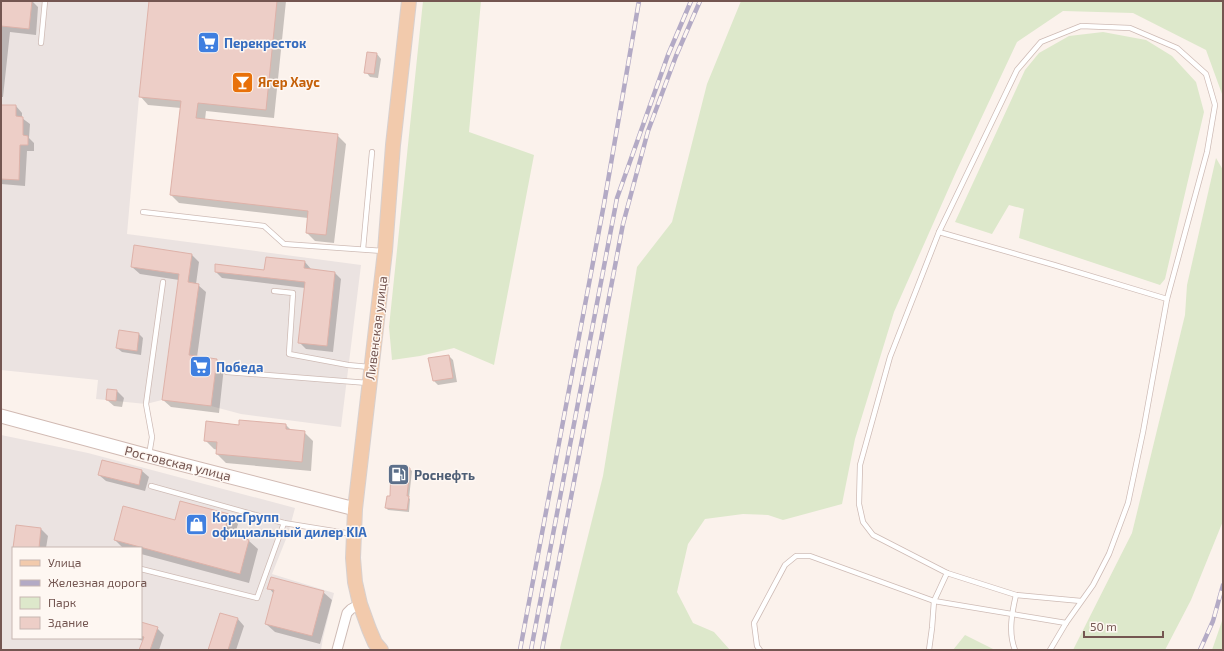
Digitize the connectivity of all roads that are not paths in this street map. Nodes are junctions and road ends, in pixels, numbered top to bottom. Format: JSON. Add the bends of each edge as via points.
{"nodes":[{"id":1,"x":45,"y":1,"type":"edge"},
{"id":2,"x":409,"y":1,"type":"edge"},
{"id":3,"x":41,"y":43,"type":"dead end"},
{"id":4,"x":372,"y":152,"type":"dead end"},
{"id":5,"x":143,"y":212,"type":"dead end"},
{"id":6,"x":940,"y":232,"type":"junction"},
{"id":7,"x":363,"y":249,"type":"junction"},
{"id":8,"x":385,"y":251,"type":"junction"},
{"id":9,"x":163,"y":282,"type":"dead end"},
{"id":10,"x":274,"y":291,"type":"dead end"},
{"id":11,"x":1168,"y":299,"type":"junction"},
{"id":12,"x":371,"y":368,"type":"junction"},
{"id":13,"x":227,"y":372,"type":"dead end"},
{"id":14,"x":369,"y":384,"type":"junction"},
{"id":15,"x":1,"y":416,"type":"edge"},
{"id":16,"x":149,"y":456,"type":"junction"},
{"id":17,"x":151,"y":486,"type":"dead end"},
{"id":18,"x":355,"y":509,"type":"junction"},
{"id":19,"x":284,"y":523,"type":"junction"},
{"id":20,"x":354,"y":534,"type":"junction"},
{"id":21,"x":142,"y":569,"type":"edge"},
{"id":22,"x":947,"y":573,"type":"junction"},
{"id":23,"x":1016,"y":595,"type":"junction"},
{"id":24,"x":934,"y":601,"type":"junction"},
{"id":25,"x":1081,"y":601,"type":"junction"},
{"id":26,"x":360,"y":604,"type":"junction"},
{"id":27,"x":1012,"y":615,"type":"junction"},
{"id":28,"x":1066,"y":623,"type":"junction"},
{"id":29,"x":338,"y":649,"type":"edge"},
{"id":30,"x":381,"y":650,"type":"edge"},
{"id":31,"x":760,"y":650,"type":"edge"},
{"id":32,"x":929,"y":650,"type":"edge"},
{"id":33,"x":1015,"y":650,"type":"edge"},
{"id":34,"x":1050,"y":650,"type":"edge"}],
"edges":[{"from":1,"to":3,"type":"lane"},
{"from":2,"to":8,"type":"main road","name":"Ливенская улица","via":[[393,145]]},
{"from":4,"to":7,"type":"lane"},
{"from":5,"to":7,"type":"lane","via":[[264,226],[284,244]]},
{"from":6,"to":11,"type":"lane"},
{"from":6,"to":11,"type":"lane","via":[[1017,70],[1041,42],[1081,26],[1130,28],[1177,48],[1206,74],[1215,105],[1207,152]]},
{"from":6,"to":22,"type":"lane","via":[[890,357],[860,465],[859,504],[863,522],[873,535]]},
{"from":7,"to":8,"type":"lane"},
{"from":8,"to":12,"type":"main road","name":"Ливенская улица"},
{"from":9,"to":16,"type":"lane","via":[[146,404],[152,437]]},
{"from":10,"to":12,"type":"lane","via":[[293,293],[288,354]]},
{"from":11,"to":25,"type":"lane","via":[[1128,503],[1109,554],[1093,585]]},
{"from":12,"to":14,"type":"main road","name":"Ливенская улица"},
{"from":13,"to":14,"type":"lane"},
{"from":14,"to":18,"type":"main road","name":"Ливенская улица"},
{"from":15,"to":16,"type":"street","name":"Ростовская улица"},
{"from":16,"to":18,"type":"street","name":"Ростовская улица"},
{"from":17,"to":19,"type":"lane"},
{"from":18,"to":20,"type":"main road","name":"Ливенская улица"},
{"from":19,"to":20,"type":"lane"},
{"from":19,"to":21,"type":"lane","via":[[256,598]]},
{"from":20,"to":26,"type":"main road","name":"Ливенская улица","via":[[355,582]]},
{"from":22,"to":23,"type":"lane"},
{"from":22,"to":24,"type":"lane"},
{"from":23,"to":25,"type":"lane"},
{"from":23,"to":27,"type":"lane"},
{"from":24,"to":27,"type":"lane"},
{"from":24,"to":31,"type":"lane","via":[[810,556],[796,556],[785,565],[754,623],[757,646]]},
{"from":24,"to":32,"type":"lane"},
{"from":25,"to":28,"type":"lane"},
{"from":26,"to":29,"type":"street","via":[[347,613]]},
{"from":26,"to":30,"type":"main road","name":"Ливенская улица","via":[[375,643]]},
{"from":27,"to":28,"type":"lane"},
{"from":27,"to":33,"type":"lane","via":[[1012,644]]},
{"from":28,"to":34,"type":"lane"}]}
